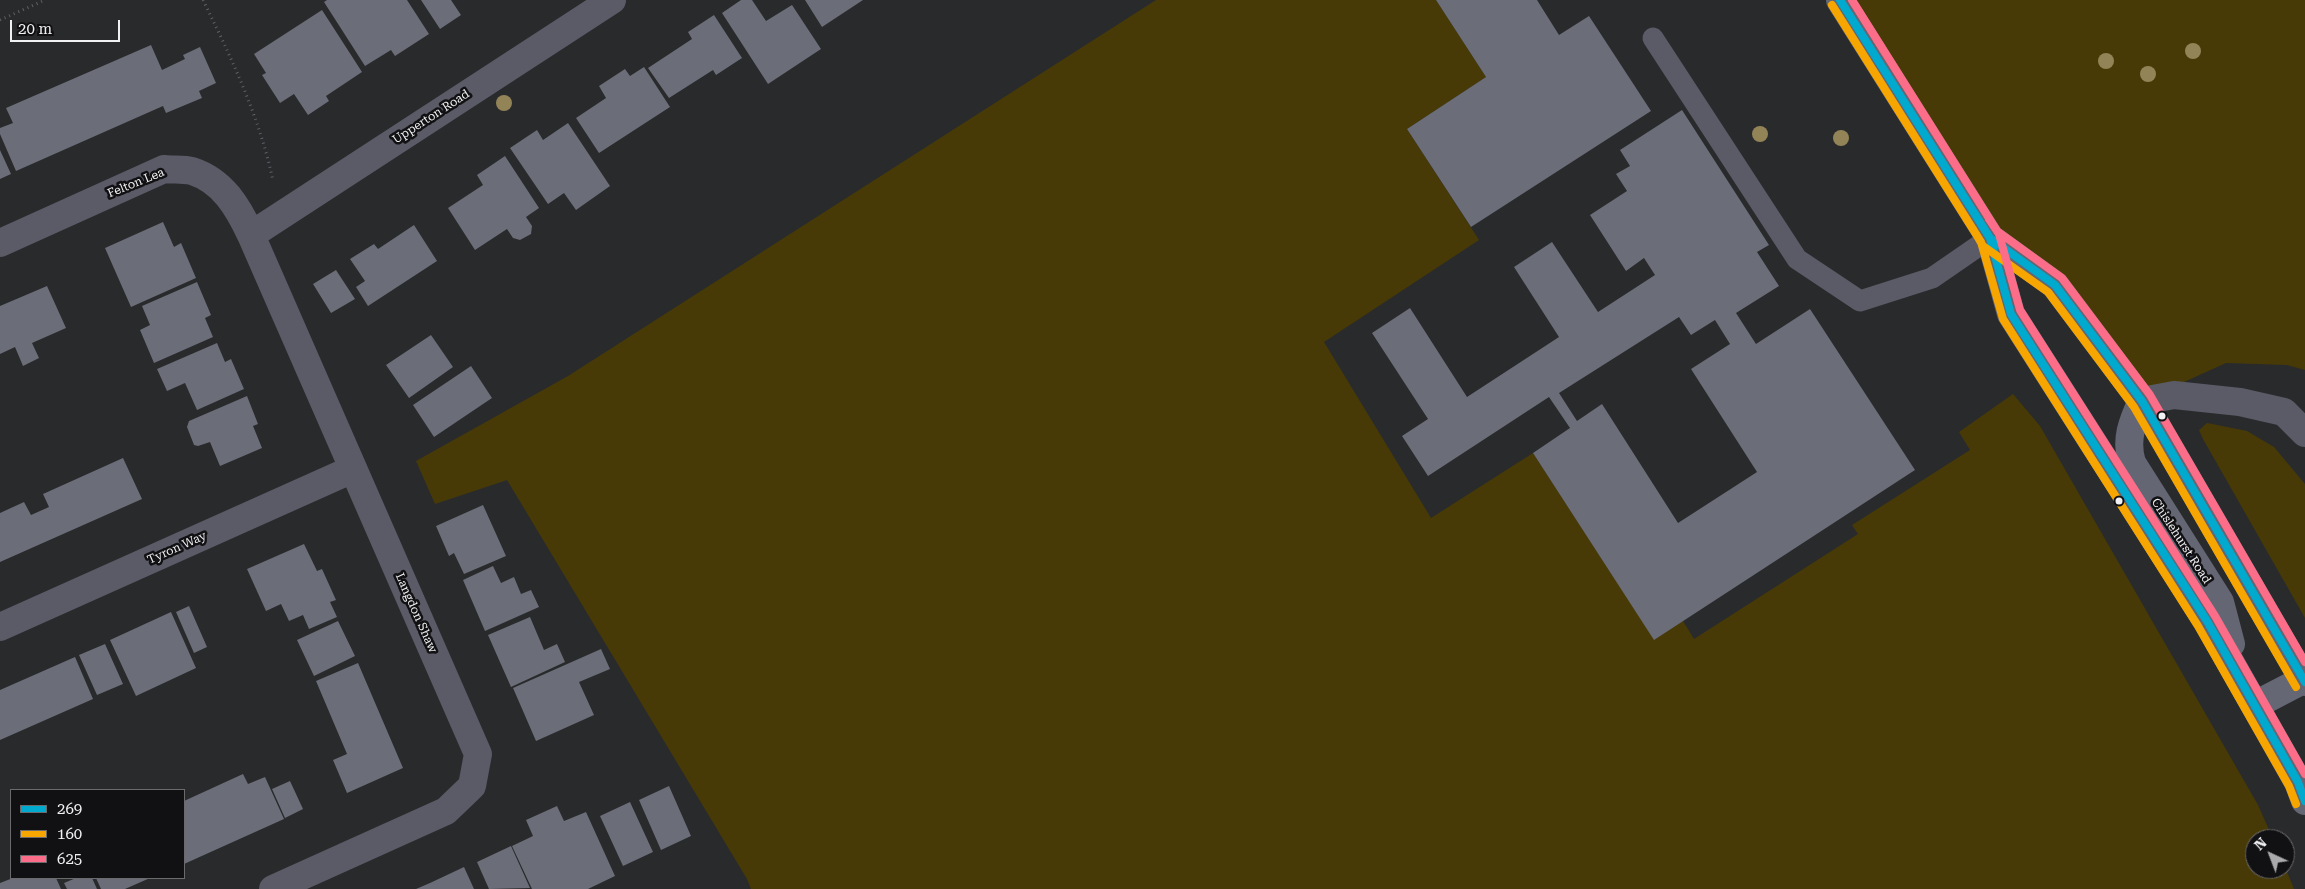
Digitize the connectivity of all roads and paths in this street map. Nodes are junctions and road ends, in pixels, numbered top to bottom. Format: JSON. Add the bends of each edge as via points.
{"nodes":[{"id":1,"x":45,"y":0,"type":"edge"},
{"id":2,"x":203,"y":0,"type":"edge"},
{"id":3,"x":612,"y":0,"type":"edge"},
{"id":4,"x":1840,"y":0,"type":"edge"},
{"id":5,"x":0,"y":20,"type":"edge"},
{"id":6,"x":1653,"y":38,"type":"dead end"},
{"id":7,"x":280,"y":216,"type":"junction"},
{"id":8,"x":251,"y":235,"type":"junction"},
{"id":9,"x":1990,"y":238,"type":"junction"},
{"id":10,"x":0,"y":243,"type":"edge"},
{"id":11,"x":2142,"y":401,"type":"junction"},
{"id":12,"x":2294,"y":408,"type":"edge"},
{"id":13,"x":2305,"y":433,"type":"edge"},
{"id":14,"x":353,"y":469,"type":"junction"},
{"id":15,"x":0,"y":627,"type":"edge"},
{"id":16,"x":2305,"y":681,"type":"edge"},
{"id":17,"x":2248,"y":695,"type":"junction"},
{"id":18,"x":2305,"y":800,"type":"edge"},
{"id":19,"x":273,"y":889,"type":"edge"}],
"edges":[{"from":1,"to":5,"type":"path"},
{"from":2,"to":7,"type":"path","via":[[234,63],[263,144]]},
{"from":3,"to":7,"type":"street","name":"Upperton Road"},
{"from":4,"to":9,"type":"main road","name":"Chislehurst Road"},
{"from":6,"to":9,"type":"lane","via":[[1797,259],[1860,301],[1932,278]]},
{"from":7,"to":8,"type":"street","name":"Upperton Road"},
{"from":8,"to":10,"type":"street","name":"Felton Lea","via":[[237,205],[219,186],[191,171],[164,169]]},
{"from":8,"to":14,"type":"street","name":"Langdon Shaw"},
{"from":9,"to":11,"type":"main road","name":"Chislehurst Road","via":[[2055,285]]},
{"from":9,"to":17,"type":"main road","name":"Chislehurst Road","via":[[2011,314],[2208,621]]},
{"from":11,"to":12,"type":"street","via":[[2174,396]]},
{"from":11,"to":16,"type":"main road","name":"Chislehurst Road"},
{"from":11,"to":17,"type":"main road","name":"Chislehurst Road","via":[[2128,439],[2132,463],[2220,602]]},
{"from":12,"to":13,"type":"street"},
{"from":14,"to":15,"type":"street","name":"Tyron Way"},
{"from":14,"to":19,"type":"street","name":"Langdon Shaw","via":[[478,754],[472,786],[446,811]]},
{"from":16,"to":17,"type":"street"},
{"from":17,"to":18,"type":"main road","name":"Chislehurst Road"}]}
